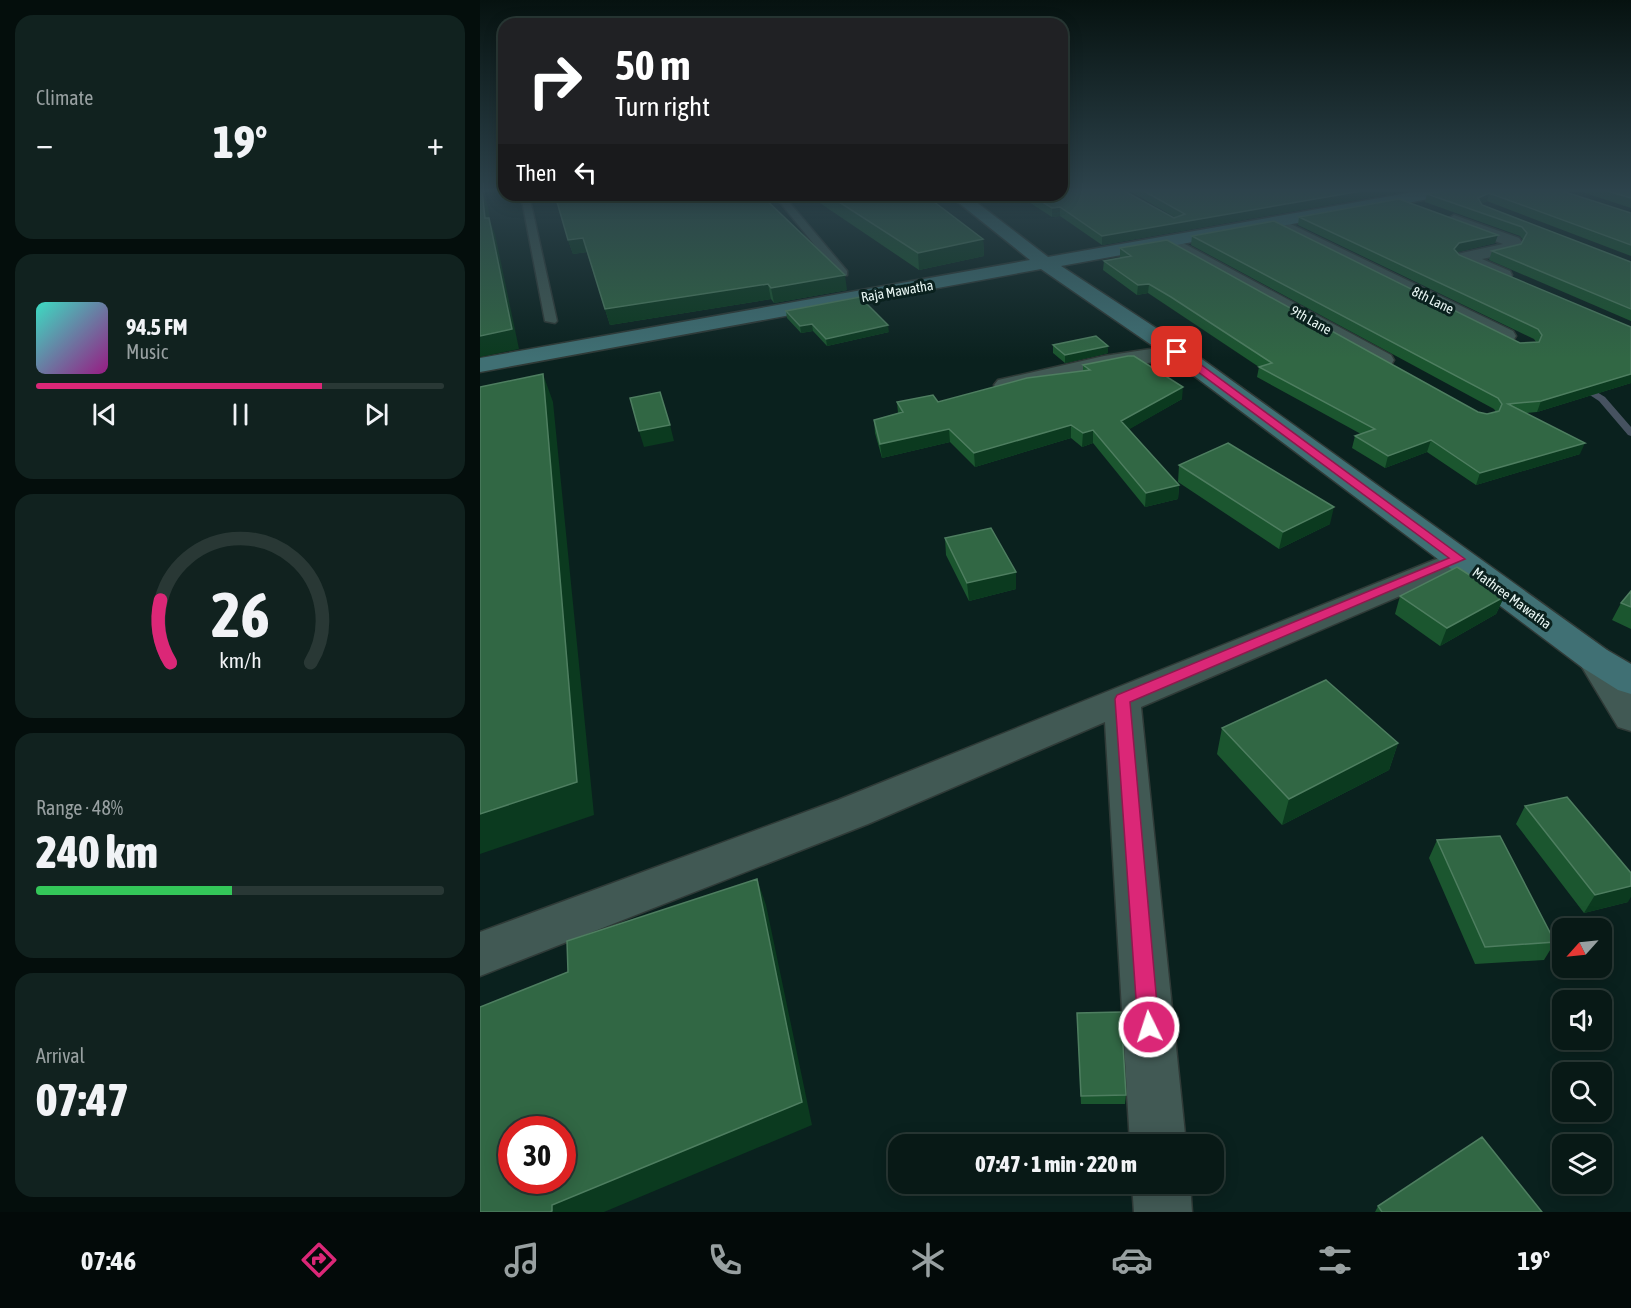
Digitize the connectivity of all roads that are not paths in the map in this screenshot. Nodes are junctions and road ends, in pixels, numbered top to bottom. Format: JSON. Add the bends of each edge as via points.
{"nodes":[{"id":1,"x":535,"y":246,"type":"edge"},
{"id":2,"x":820,"y":246,"type":"edge"},
{"id":3,"x":1022,"y":246,"type":"edge"},
{"id":4,"x":1141,"y":246,"type":"edge"},
{"id":5,"x":1180,"y":246,"type":"edge"},
{"id":6,"x":1323,"y":246,"type":"edge"},
{"id":7,"x":1511,"y":246,"type":"edge"},
{"id":8,"x":1046,"y":264,"type":"junction"},
{"id":9,"x":843,"y":273,"type":"edge"},
{"id":10,"x":1522,"y":283,"type":"edge"},
{"id":11,"x":551,"y":321,"type":"dead end"},
{"id":12,"x":1525,"y":346,"type":"edge"},
{"id":13,"x":1177,"y":352,"type":"junction"},
{"id":14,"x":480,"y":365,"type":"edge"},
{"id":15,"x":1400,"y":369,"type":"edge"},
{"id":16,"x":981,"y":392,"type":"edge"},
{"id":17,"x":1459,"y":559,"type":"junction"},
{"id":18,"x":1595,"y":658,"type":"junction"},
{"id":19,"x":1631,"y":681,"type":"edge"},
{"id":20,"x":1122,"y":699,"type":"junction"},
{"id":21,"x":1631,"y":717,"type":"edge"},
{"id":22,"x":480,"y":954,"type":"edge"},
{"id":23,"x":1157,"y":1134,"type":"edge"},
{"id":24,"x":1162,"y":1194,"type":"edge"},
{"id":25,"x":1163,"y":1212,"type":"edge"}],
"edges":[{"from":1,"to":11,"type":"lane"},
{"from":2,"to":9,"type":"lane"},
{"from":3,"to":8,"type":"street","name":"Mathree Mawatha"},
{"from":4,"to":8,"type":"street","name":"Raja Mawatha"},
{"from":5,"to":15,"type":"street","name":"9th Lane"},
{"from":6,"to":12,"type":"street","name":"8th Lane"},
{"from":7,"to":10,"type":"street","via":[[1463,258]]},
{"from":8,"to":13,"type":"street","name":"Mathree Mawatha"},
{"from":8,"to":14,"type":"street","name":"Raja Mawatha"},
{"from":13,"to":16,"type":"street","via":[[1104,363]]},
{"from":13,"to":17,"type":"street","name":"Mathree Mawatha"},
{"from":17,"to":18,"type":"street","name":"Mathree Mawatha"},
{"from":17,"to":20,"type":"street"},
{"from":18,"to":19,"type":"street","name":"Mathree Mawatha"},
{"from":18,"to":21,"type":"street"},
{"from":20,"to":22,"type":"street","via":[[853,812]]},
{"from":20,"to":23,"type":"street"},
{"from":24,"to":25,"type":"street"}]}
